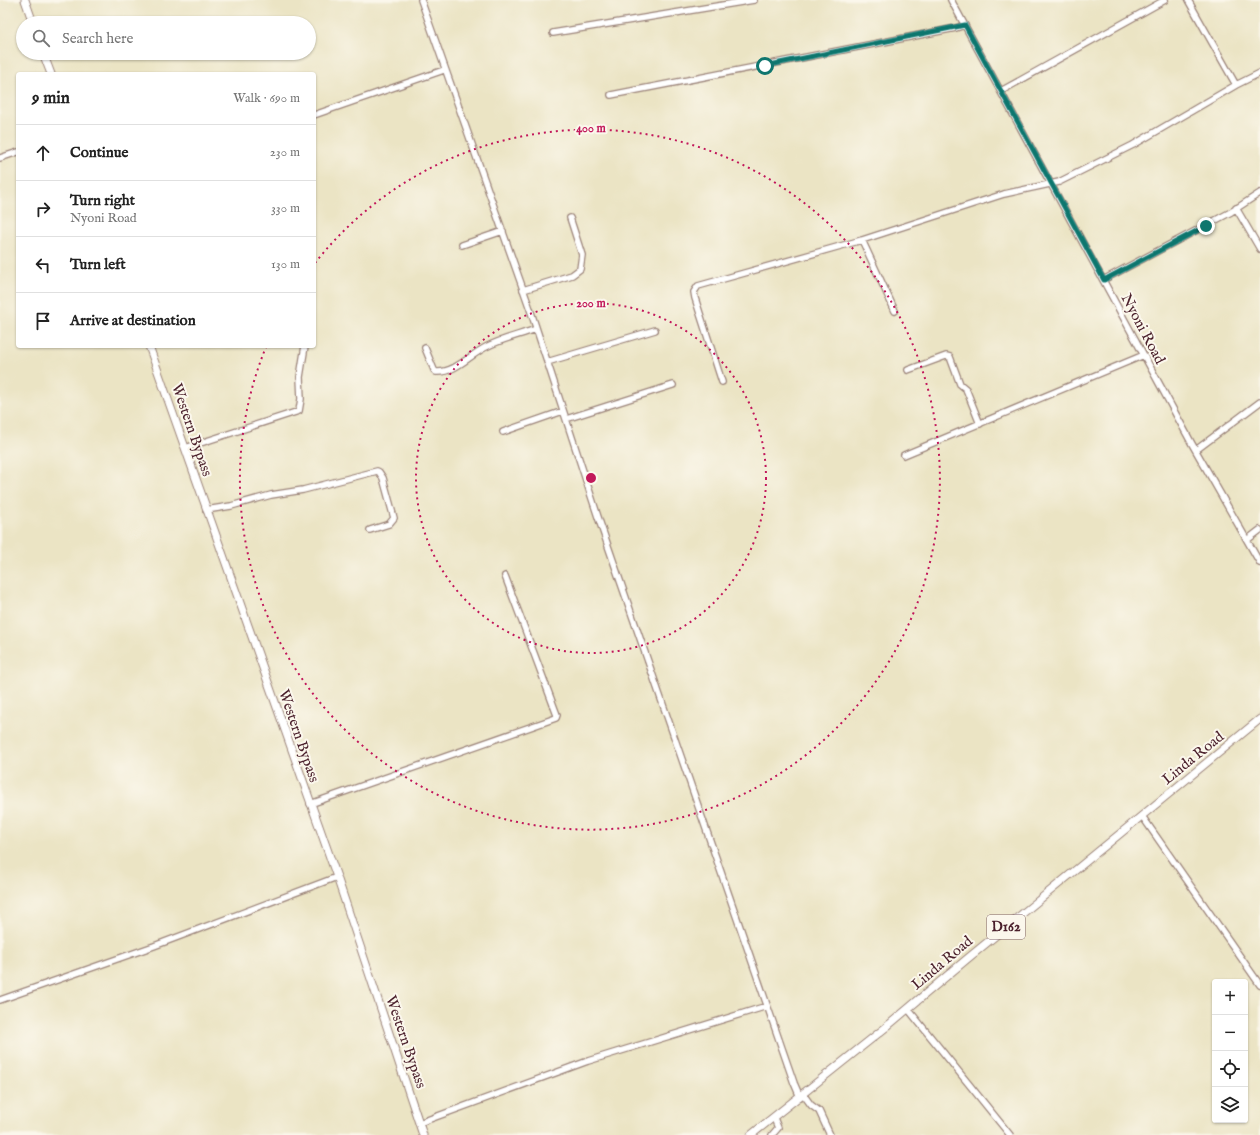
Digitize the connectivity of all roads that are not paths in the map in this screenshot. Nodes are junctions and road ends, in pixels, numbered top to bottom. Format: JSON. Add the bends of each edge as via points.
{"nodes":[{"id":1,"x":24,"y":0,"type":"edge"},
{"id":2,"x":421,"y":0,"type":"edge"},
{"id":3,"x":754,"y":0,"type":"edge"},
{"id":4,"x":951,"y":0,"type":"edge"},
{"id":5,"x":1165,"y":0,"type":"edge"},
{"id":6,"x":1188,"y":0,"type":"edge"},
{"id":7,"x":30,"y":16,"type":"edge"},
{"id":8,"x":965,"y":25,"type":"junction"},
{"id":9,"x":553,"y":33,"type":"dead end"},
{"id":10,"x":46,"y":60,"type":"edge"},
{"id":11,"x":444,"y":70,"type":"junction"},
{"id":12,"x":50,"y":72,"type":"edge"},
{"id":13,"x":1260,"y":73,"type":"edge"},
{"id":14,"x":1236,"y":85,"type":"junction"},
{"id":15,"x":1000,"y":91,"type":"junction"},
{"id":16,"x":611,"y":95,"type":"dead end"},
{"id":17,"x":316,"y":114,"type":"edge"},
{"id":18,"x":16,"y":153,"type":"edge"},
{"id":19,"x":0,"y":158,"type":"edge"},
{"id":20,"x":1051,"y":184,"type":"junction"},
{"id":21,"x":1260,"y":193,"type":"edge"},
{"id":22,"x":1236,"y":208,"type":"junction"},
{"id":23,"x":570,"y":218,"type":"dead end"},
{"id":24,"x":503,"y":231,"type":"junction"},
{"id":25,"x":862,"y":240,"type":"junction"},
{"id":26,"x":462,"y":245,"type":"dead end"},
{"id":27,"x":1260,"y":249,"type":"edge"},
{"id":28,"x":1104,"y":280,"type":"junction"},
{"id":29,"x":523,"y":290,"type":"junction"},
{"id":30,"x":895,"y":311,"type":"dead end"},
{"id":31,"x":536,"y":329,"type":"junction"},
{"id":32,"x":655,"y":330,"type":"dead end"},
{"id":33,"x":150,"y":348,"type":"edge"},
{"id":34,"x":305,"y":348,"type":"edge"},
{"id":35,"x":425,"y":348,"type":"dead end"},
{"id":36,"x":1144,"y":355,"type":"junction"},
{"id":37,"x":547,"y":362,"type":"junction"},
{"id":38,"x":908,"y":370,"type":"dead end"},
{"id":39,"x":722,"y":382,"type":"dead end"},
{"id":40,"x":673,"y":384,"type":"dead end"},
{"id":41,"x":1260,"y":402,"type":"edge"},
{"id":42,"x":563,"y":411,"type":"junction"},
{"id":43,"x":566,"y":419,"type":"junction"},
{"id":44,"x":980,"y":424,"type":"junction"},
{"id":45,"x":503,"y":432,"type":"dead end"},
{"id":46,"x":185,"y":448,"type":"junction"},
{"id":47,"x":1196,"y":450,"type":"junction"},
{"id":48,"x":904,"y":454,"type":"dead end"},
{"id":49,"x":206,"y":510,"type":"junction"},
{"id":50,"x":370,"y":530,"type":"dead end"},
{"id":51,"x":1260,"y":530,"type":"edge"},
{"id":52,"x":1247,"y":540,"type":"junction"},
{"id":53,"x":1260,"y":563,"type":"edge"},
{"id":54,"x":505,"y":576,"type":"dead end"},
{"id":55,"x":1260,"y":719,"type":"edge"},
{"id":56,"x":310,"y":804,"type":"junction"},
{"id":57,"x":1142,"y":816,"type":"junction"},
{"id":58,"x":337,"y":877,"type":"junction"},
{"id":59,"x":1260,"y":985,"type":"edge"},
{"id":60,"x":0,"y":1000,"type":"edge"},
{"id":61,"x":767,"y":1006,"type":"junction"},
{"id":62,"x":908,"y":1009,"type":"junction"},
{"id":63,"x":802,"y":1096,"type":"junction"},
{"id":64,"x":774,"y":1118,"type":"junction"},
{"id":65,"x":419,"y":1123,"type":"junction"},
{"id":66,"x":423,"y":1135,"type":"edge"},
{"id":67,"x":751,"y":1135,"type":"edge"},
{"id":68,"x":772,"y":1135,"type":"edge"},
{"id":69,"x":830,"y":1135,"type":"edge"},
{"id":70,"x":1010,"y":1135,"type":"edge"}],
"edges":[{"from":1,"to":7,"type":"main road"},
{"from":2,"to":11,"type":"street"},
{"from":3,"to":9,"type":"street"},
{"from":4,"to":8,"type":"street","name":"Nyoni Road"},
{"from":5,"to":15,"type":"street"},
{"from":6,"to":14,"type":"street"},
{"from":8,"to":15,"type":"street","name":"Nyoni Road"},
{"from":8,"to":16,"type":"street"},
{"from":10,"to":12,"type":"main road"},
{"from":11,"to":17,"type":"street"},
{"from":11,"to":24,"type":"street"},
{"from":13,"to":14,"type":"street"},
{"from":14,"to":20,"type":"street","via":[[1133,145]]},
{"from":15,"to":20,"type":"street","name":"Nyoni Road"},
{"from":18,"to":19,"type":"street"},
{"from":20,"to":25,"type":"street","via":[[1004,194]]},
{"from":20,"to":28,"type":"street","name":"Nyoni Road"},
{"from":21,"to":22,"type":"street"},
{"from":22,"to":27,"type":"street"},
{"from":22,"to":28,"type":"street"},
{"from":23,"to":29,"type":"street","via":[[582,255],[580,269],[572,275]]},
{"from":24,"to":26,"type":"street"},
{"from":24,"to":29,"type":"street"},
{"from":25,"to":30,"type":"street"},
{"from":25,"to":39,"type":"street","via":[[695,288],[694,298]]},
{"from":28,"to":36,"type":"street","name":"Nyoni Road"},
{"from":29,"to":31,"type":"street"},
{"from":31,"to":35,"type":"street","via":[[487,346],[445,372],[434,370]]},
{"from":31,"to":37,"type":"street"},
{"from":32,"to":37,"type":"street"},
{"from":33,"to":46,"type":"main road","name":"Western Bypass"},
{"from":34,"to":46,"type":"street","via":[[300,377],[299,411]]},
{"from":36,"to":44,"type":"street"},
{"from":36,"to":47,"type":"street","name":"Nyoni Road"},
{"from":37,"to":42,"type":"street"},
{"from":38,"to":44,"type":"street","via":[[946,356],[950,357]]},
{"from":40,"to":43,"type":"street"},
{"from":41,"to":47,"type":"street"},
{"from":42,"to":43,"type":"street"},
{"from":42,"to":45,"type":"street"},
{"from":43,"to":61,"type":"street"},
{"from":44,"to":48,"type":"street"},
{"from":46,"to":49,"type":"main road","name":"Western Bypass"},
{"from":47,"to":52,"type":"street","name":"Nyoni Road"},
{"from":49,"to":50,"type":"street","via":[[303,490],[376,471],[383,478],[394,518],[389,524]]},
{"from":49,"to":56,"type":"main road","name":"Western Bypass"},
{"from":51,"to":52,"type":"street"},
{"from":52,"to":53,"type":"street","name":"Nyoni Road"},
{"from":54,"to":56,"type":"street","via":[[556,718]]},
{"from":55,"to":57,"type":"main road","name":"Linda Road","number":"D162"},
{"from":56,"to":58,"type":"main road","name":"Western Bypass"},
{"from":57,"to":59,"type":"street"},
{"from":57,"to":62,"type":"main road","name":"Linda Road","number":"D162"},
{"from":58,"to":60,"type":"street","via":[[154,946]]},
{"from":58,"to":65,"type":"main road","name":"Western Bypass"},
{"from":61,"to":63,"type":"street","via":[[794,1083]]},
{"from":61,"to":65,"type":"street","via":[[588,1061]]},
{"from":62,"to":63,"type":"main road","name":"Linda Road","number":"D162"},
{"from":62,"to":70,"type":"street"},
{"from":63,"to":64,"type":"main road","name":"Linda Road","number":"D162"},
{"from":63,"to":69,"type":"street","via":[[819,1111]]},
{"from":64,"to":67,"type":"main road","name":"Linda Road","number":"D162"},
{"from":64,"to":68,"type":"street","via":[[778,1128]]},
{"from":65,"to":66,"type":"main road","name":"Western Bypass"}]}
